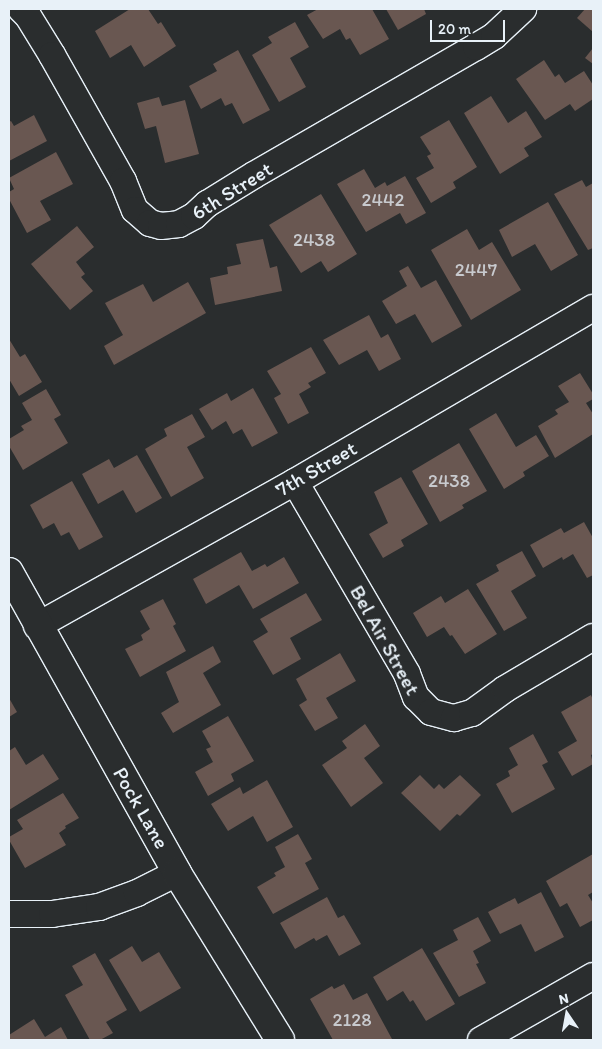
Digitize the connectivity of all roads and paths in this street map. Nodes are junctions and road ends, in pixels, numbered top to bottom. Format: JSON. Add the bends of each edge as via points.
{"nodes":[{"id":1,"x":21,"y":9,"type":"edge"},
{"id":2,"x":523,"y":9,"type":"edge"},
{"id":3,"x":593,"y":308,"type":"edge"},
{"id":4,"x":295,"y":482,"type":"junction"},
{"id":5,"x":9,"y":572,"type":"edge"},
{"id":6,"x":37,"y":626,"type":"junction"},
{"id":7,"x":593,"y":638,"type":"edge"},
{"id":8,"x":177,"y":873,"type":"junction"},
{"id":9,"x":9,"y":914,"type":"edge"},
{"id":10,"x":593,"y":976,"type":"edge"},
{"id":11,"x":280,"y":1040,"type":"edge"},
{"id":12,"x":481,"y":1040,"type":"edge"}],
"edges":[{"from":1,"to":2,"type":"street","name":"6th Street","via":[[52,55],[123,181],[135,210],[150,223],[161,226],[179,224],[194,216],[207,204],[254,175],[476,47],[494,36]]},
{"from":3,"to":4,"type":"street","name":"7th Street"},
{"from":4,"to":6,"type":"street","name":"7th Street"},
{"from":4,"to":7,"type":"street","name":"Bel Air Street","via":[[406,674],[416,697],[430,712],[454,718],[472,713],[505,689]]},
{"from":5,"to":6,"type":"street","name":"Pock Lane"},
{"from":6,"to":8,"type":"street","name":"Pock Lane"},
{"from":8,"to":9,"type":"street","via":[[99,907],[52,914]]},
{"from":8,"to":11,"type":"street","name":"Pock Lane"},
{"from":10,"to":12,"type":"street"}]}
